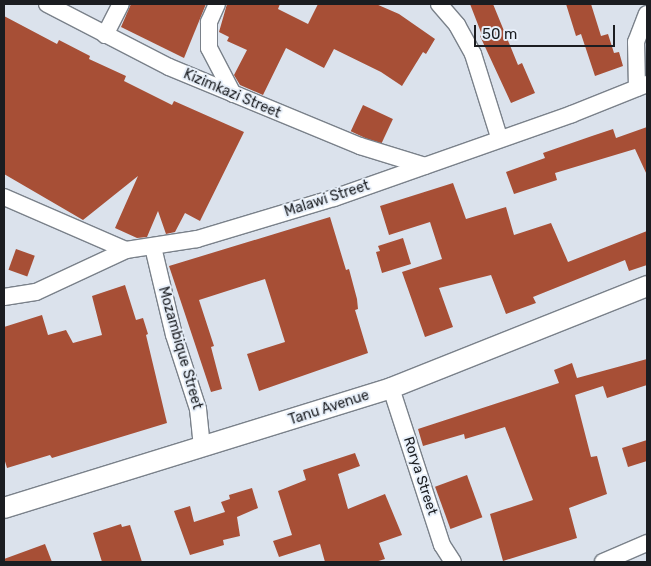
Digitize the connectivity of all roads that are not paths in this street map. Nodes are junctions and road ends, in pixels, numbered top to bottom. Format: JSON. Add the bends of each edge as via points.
{"nodes":[{"id":1,"x":48,"y":4,"type":"edge"},
{"id":2,"x":120,"y":4,"type":"edge"},
{"id":3,"x":218,"y":4,"type":"edge"},
{"id":4,"x":439,"y":4,"type":"edge"},
{"id":5,"x":647,"y":14,"type":"edge"},
{"id":6,"x":105,"y":35,"type":"junction"},
{"id":7,"x":642,"y":86,"type":"edge"},
{"id":8,"x":233,"y":94,"type":"junction"},
{"id":9,"x":499,"y":137,"type":"junction"},
{"id":10,"x":425,"y":166,"type":"junction"},
{"id":11,"x":4,"y":197,"type":"edge"},
{"id":12,"x":154,"y":247,"type":"junction"},
{"id":13,"x":126,"y":250,"type":"junction"},
{"id":14,"x":647,"y":286,"type":"edge"},
{"id":15,"x":4,"y":297,"type":"edge"},
{"id":16,"x":391,"y":388,"type":"junction"},
{"id":17,"x":202,"y":448,"type":"junction"},
{"id":18,"x":4,"y":508,"type":"edge"},
{"id":19,"x":647,"y":543,"type":"edge"},
{"id":20,"x":453,"y":562,"type":"edge"},
{"id":21,"x":603,"y":562,"type":"edge"}],
"edges":[{"from":1,"to":6,"type":"street","name":"Kizimkazi Street"},
{"from":2,"to":6,"type":"street"},
{"from":3,"to":8,"type":"street","via":[[209,22],[209,48]]},
{"from":4,"to":9,"type":"street","via":[[457,25],[473,54]]},
{"from":5,"to":7,"type":"street","via":[[636,42]]},
{"from":6,"to":8,"type":"street","name":"Kizimkazi Street"},
{"from":7,"to":9,"type":"street","name":"Malawi Street","via":[[578,112]]},
{"from":8,"to":10,"type":"street","name":"Kizimkazi Street","via":[[360,146]]},
{"from":9,"to":10,"type":"street","name":"Malawi Street"},
{"from":10,"to":12,"type":"street","name":"Malawi Street","via":[[246,226]]},
{"from":11,"to":13,"type":"street"},
{"from":12,"to":13,"type":"street","name":"Malawi Street"},
{"from":12,"to":17,"type":"street","name":"Mozambique Street","via":[[176,342],[198,409]]},
{"from":13,"to":15,"type":"street","name":"Malawi Street","via":[[36,292]]},
{"from":14,"to":16,"type":"street","name":"Tanu Avenue"},
{"from":16,"to":17,"type":"street","name":"Tanu Avenue"},
{"from":16,"to":20,"type":"street","name":"Rorya Street","via":[[442,545]]},
{"from":17,"to":18,"type":"street","name":"Tanu Avenue"},
{"from":19,"to":21,"type":"street"}]}
